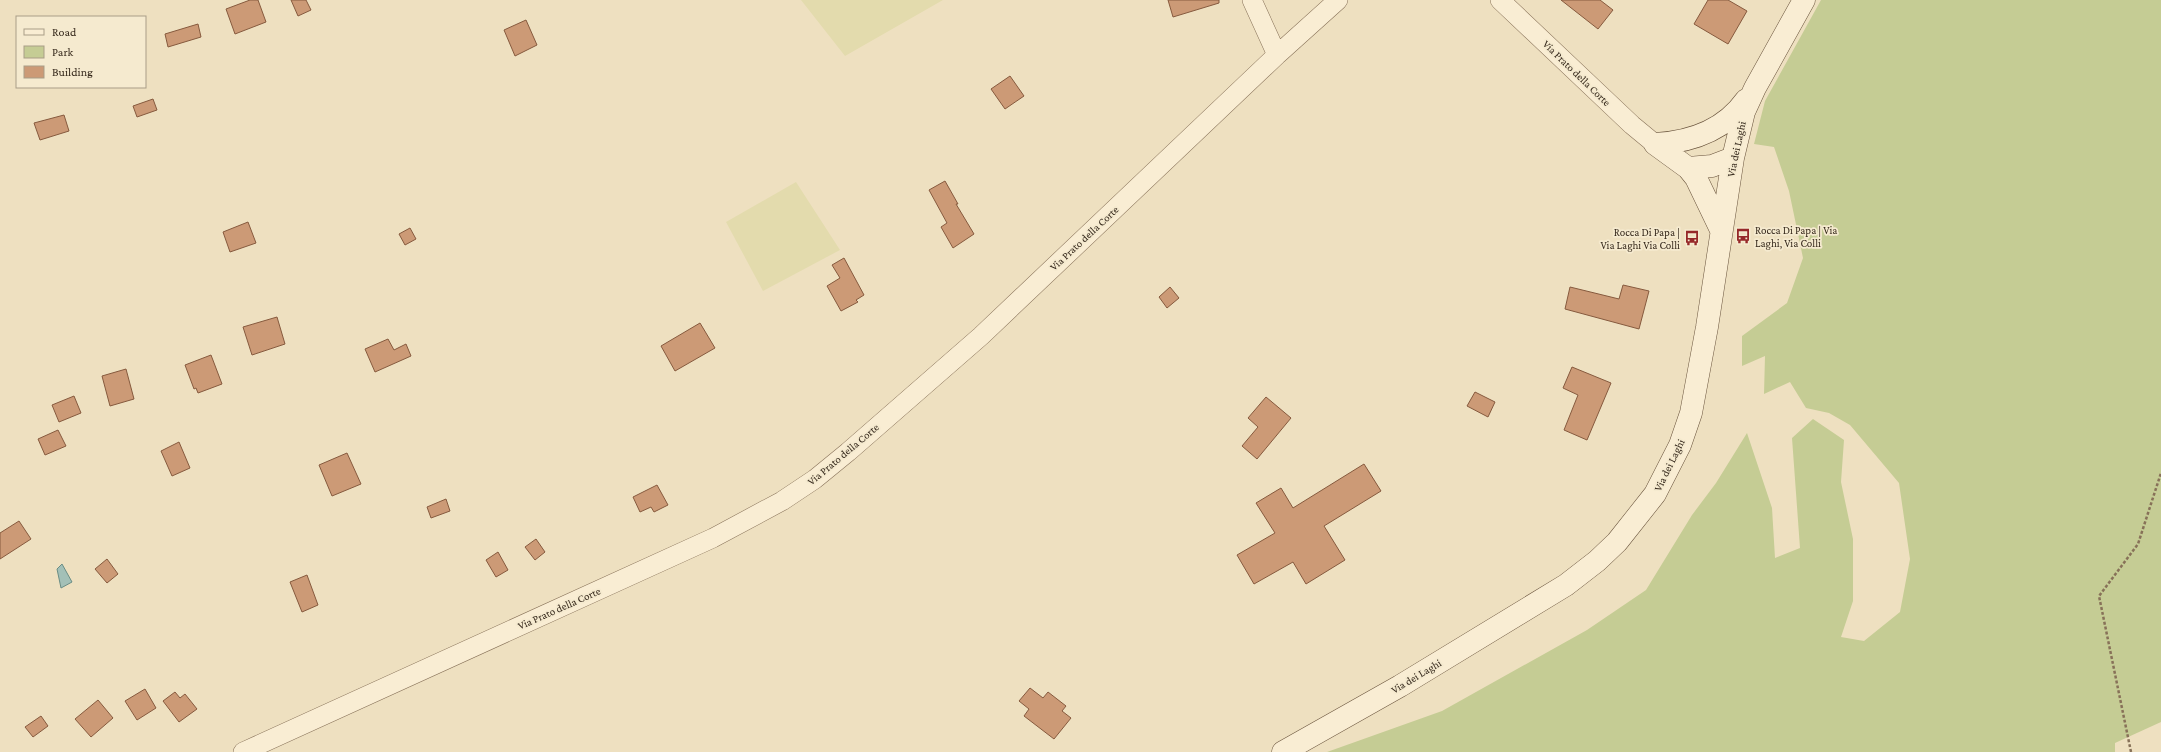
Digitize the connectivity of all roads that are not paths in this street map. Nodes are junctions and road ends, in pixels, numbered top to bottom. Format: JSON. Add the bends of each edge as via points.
{"nodes":[{"id":1,"x":1252,"y":0,"type":"edge"},
{"id":2,"x":1338,"y":0,"type":"edge"},
{"id":3,"x":1500,"y":0,"type":"edge"},
{"id":4,"x":1804,"y":0,"type":"edge"},
{"id":5,"x":1277,"y":55,"type":"junction"},
{"id":6,"x":1755,"y":88,"type":"junction"},
{"id":7,"x":1698,"y":137,"type":"junction"},
{"id":8,"x":1655,"y":144,"type":"junction"},
{"id":9,"x":1733,"y":158,"type":"junction"},
{"id":10,"x":1688,"y":168,"type":"junction"},
{"id":11,"x":1721,"y":230,"type":"junction"},
{"id":12,"x":243,"y":752,"type":"edge"},
{"id":13,"x":1283,"y":752,"type":"edge"}],
"edges":[{"from":1,"to":5,"type":"street"},
{"from":2,"to":5,"type":"street","name":"Via Prato della Corte"},
{"from":3,"to":8,"type":"street","name":"Via Prato della Corte"},
{"from":4,"to":6,"type":"main road","name":"Via dei Laghi"},
{"from":5,"to":12,"type":"street","name":"Via Prato della Corte","via":[[980,336],[831,466],[798,491],[713,538]]},
{"from":6,"to":7,"type":"main road","via":[[1728,120]]},
{"from":6,"to":9,"type":"main road","name":"Via dei Laghi","via":[[1744,112]]},
{"from":7,"to":8,"type":"main road"},
{"from":7,"to":9,"type":"main road","via":[[1717,144]]},
{"from":8,"to":10,"type":"main road"},
{"from":9,"to":10,"type":"main road","via":[[1712,166]]},
{"from":9,"to":11,"type":"main road","name":"Via dei Laghi"},
{"from":10,"to":11,"type":"main road","via":[[1703,189]]},
{"from":11,"to":13,"type":"main road","name":"Via dei Laghi","via":[[1707,327],[1687,426],[1665,477],[1632,525],[1597,561],[1566,585],[1393,690]]}]}
